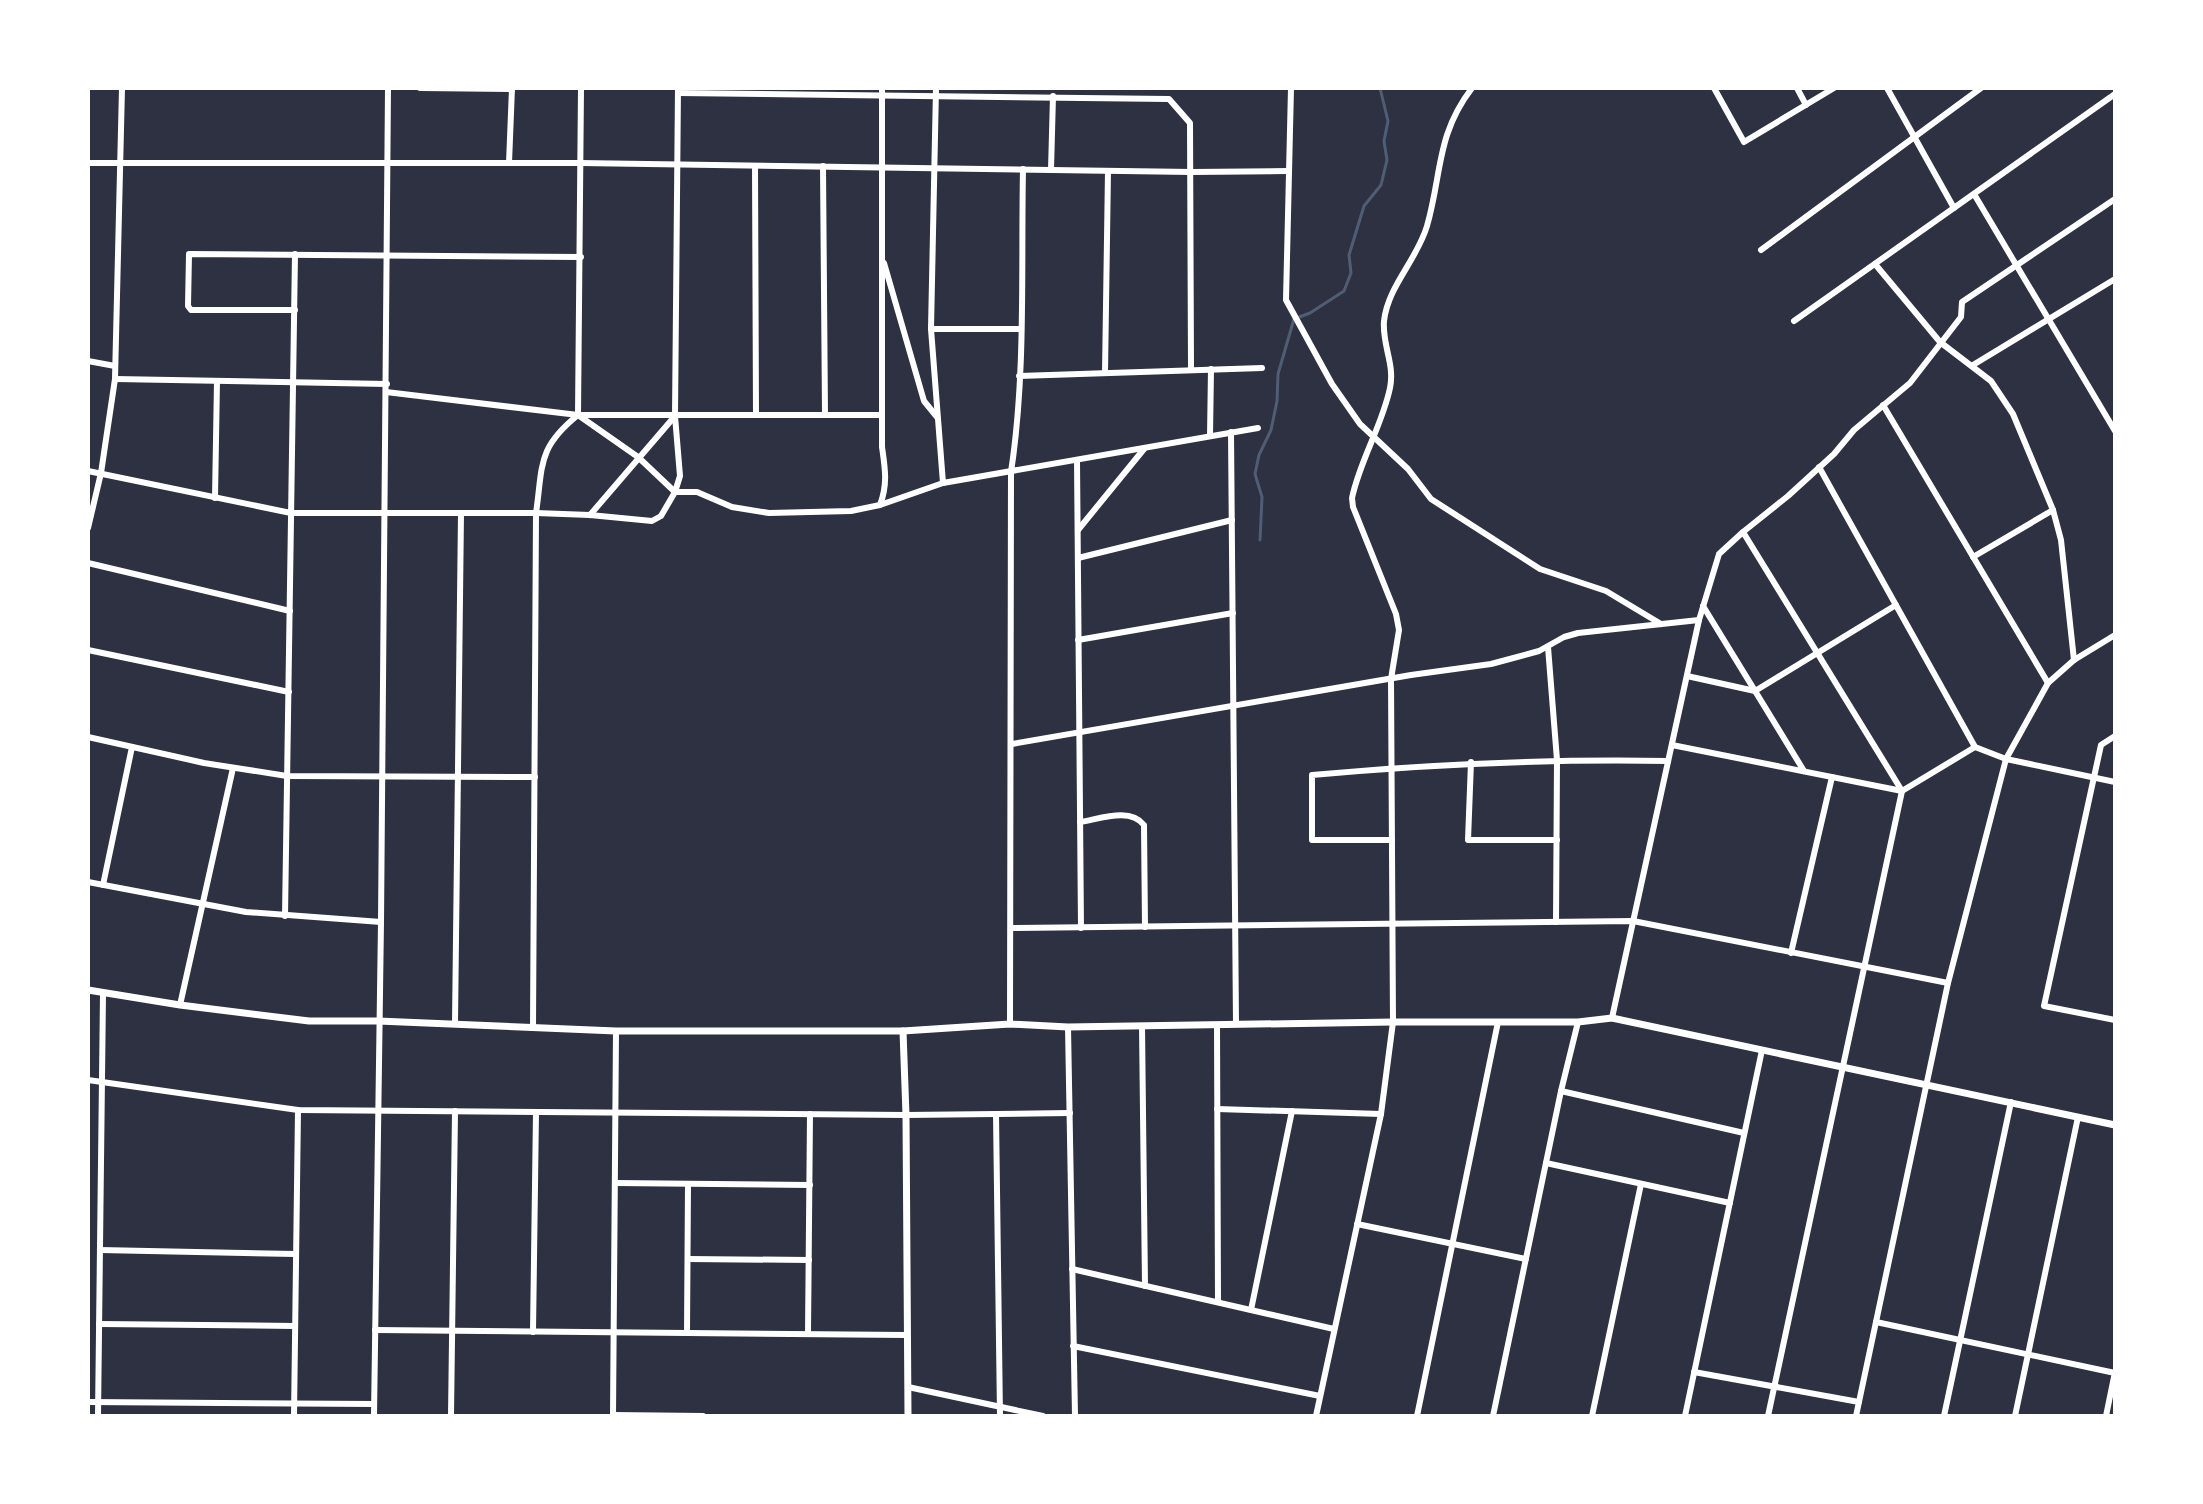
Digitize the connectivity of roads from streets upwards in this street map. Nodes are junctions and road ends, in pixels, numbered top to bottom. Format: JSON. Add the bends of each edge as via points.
{"nodes":[{"id":1,"x":122,"y":88,"type":"edge"},
{"id":2,"x":388,"y":88,"type":"edge"},
{"id":3,"x":420,"y":88,"type":"edge"},
{"id":4,"x":512,"y":88,"type":"edge"},
{"id":5,"x":581,"y":88,"type":"edge"},
{"id":6,"x":882,"y":88,"type":"edge"},
{"id":7,"x":936,"y":88,"type":"edge"},
{"id":8,"x":1113,"y":88,"type":"edge"},
{"id":9,"x":1291,"y":88,"type":"edge"},
{"id":10,"x":1472,"y":88,"type":"edge"},
{"id":11,"x":1714,"y":88,"type":"edge"},
{"id":12,"x":1797,"y":88,"type":"edge"},
{"id":13,"x":1834,"y":88,"type":"edge"},
{"id":14,"x":1887,"y":88,"type":"edge"},
{"id":15,"x":1981,"y":88,"type":"edge"},
{"id":16,"x":678,"y":90,"type":"edge"},
{"id":17,"x":1026,"y":92,"type":"edge"},
{"id":18,"x":2115,"y":94,"type":"edge"},
{"id":19,"x":1053,"y":96,"type":"junction"},
{"id":20,"x":882,"y":97,"type":"junction"},
{"id":21,"x":936,"y":97,"type":"junction"},
{"id":22,"x":1112,"y":98,"type":"junction"},
{"id":23,"x":1806,"y":105,"type":"junction"},
{"id":24,"x":1914,"y":137,"type":"junction"},
{"id":25,"x":88,"y":163,"type":"edge"},
{"id":26,"x":121,"y":163,"type":"junction"},
{"id":27,"x":388,"y":163,"type":"junction"},
{"id":28,"x":509,"y":163,"type":"junction"},
{"id":29,"x":580,"y":163,"type":"junction"},
{"id":30,"x":677,"y":164,"type":"junction"},
{"id":31,"x":755,"y":166,"type":"junction"},
{"id":32,"x":823,"y":166,"type":"junction"},
{"id":33,"x":880,"y":167,"type":"junction"},
{"id":34,"x":935,"y":168,"type":"junction"},
{"id":35,"x":1023,"y":169,"type":"junction"},
{"id":36,"x":1051,"y":170,"type":"junction"},
{"id":37,"x":1108,"y":171,"type":"junction"},
{"id":38,"x":1288,"y":171,"type":"junction"},
{"id":39,"x":1192,"y":172,"type":"junction"},
{"id":40,"x":1974,"y":194,"type":"junction"},
{"id":41,"x":2115,"y":199,"type":"edge"},
{"id":42,"x":1954,"y":208,"type":"junction"},
{"id":43,"x":1761,"y":250,"type":"dead end"},
{"id":44,"x":295,"y":254,"type":"junction"},
{"id":45,"x":387,"y":255,"type":"junction"},
{"id":46,"x":882,"y":255,"type":"junction"},
{"id":47,"x":581,"y":257,"type":"junction"},
{"id":48,"x":1875,"y":264,"type":"junction"},
{"id":49,"x":2016,"y":264,"type":"junction"},
{"id":50,"x":2112,"y":280,"type":"edge"},
{"id":51,"x":2115,"y":290,"type":"edge"},
{"id":52,"x":295,"y":310,"type":"junction"},
{"id":53,"x":2049,"y":319,"type":"junction"},
{"id":54,"x":1794,"y":321,"type":"dead end"},
{"id":55,"x":931,"y":329,"type":"junction"},
{"id":56,"x":1020,"y":329,"type":"junction"},
{"id":57,"x":1940,"y":342,"type":"junction"},
{"id":58,"x":88,"y":361,"type":"edge"},
{"id":59,"x":1973,"y":365,"type":"junction"},
{"id":60,"x":115,"y":366,"type":"junction"},
{"id":61,"x":1262,"y":368,"type":"dead end"},
{"id":62,"x":1191,"y":369,"type":"junction"},
{"id":63,"x":1211,"y":369,"type":"junction"},
{"id":64,"x":1105,"y":373,"type":"junction"},
{"id":65,"x":1019,"y":376,"type":"junction"},
{"id":66,"x":115,"y":379,"type":"junction"},
{"id":67,"x":217,"y":381,"type":"junction"},
{"id":68,"x":293,"y":382,"type":"junction"},
{"id":69,"x":387,"y":384,"type":"junction"},
{"id":70,"x":386,"y":392,"type":"junction"},
{"id":71,"x":1883,"y":405,"type":"junction"},
{"id":72,"x":578,"y":415,"type":"junction"},
{"id":73,"x":756,"y":415,"type":"junction"},
{"id":74,"x":825,"y":415,"type":"junction"},
{"id":75,"x":882,"y":415,"type":"junction"},
{"id":76,"x":675,"y":416,"type":"junction"},
{"id":77,"x":938,"y":419,"type":"junction"},
{"id":78,"x":1258,"y":428,"type":"dead end"},
{"id":79,"x":2115,"y":431,"type":"edge"},
{"id":80,"x":1231,"y":432,"type":"junction"},
{"id":81,"x":1210,"y":436,"type":"junction"},
{"id":82,"x":1373,"y":436,"type":"junction"},
{"id":83,"x":1145,"y":448,"type":"junction"},
{"id":84,"x":638,"y":457,"type":"junction"},
{"id":85,"x":1077,"y":460,"type":"junction"},
{"id":86,"x":1819,"y":467,"type":"junction"},
{"id":87,"x":88,"y":471,"type":"edge"},
{"id":88,"x":1011,"y":472,"type":"junction"},
{"id":89,"x":101,"y":473,"type":"junction"},
{"id":90,"x":943,"y":483,"type":"junction"},
{"id":91,"x":675,"y":492,"type":"junction"},
{"id":92,"x":215,"y":498,"type":"junction"},
{"id":93,"x":880,"y":505,"type":"junction"},
{"id":94,"x":2053,"y":510,"type":"junction"},
{"id":95,"x":291,"y":513,"type":"junction"},
{"id":96,"x":385,"y":513,"type":"junction"},
{"id":97,"x":461,"y":513,"type":"junction"},
{"id":98,"x":536,"y":513,"type":"junction"},
{"id":99,"x":590,"y":515,"type":"junction"},
{"id":100,"x":1232,"y":520,"type":"junction"},
{"id":101,"x":88,"y":528,"type":"edge"},
{"id":102,"x":1078,"y":530,"type":"junction"},
{"id":103,"x":1743,"y":532,"type":"junction"},
{"id":104,"x":1973,"y":557,"type":"junction"},
{"id":105,"x":1078,"y":558,"type":"junction"},
{"id":106,"x":88,"y":563,"type":"edge"},
{"id":107,"x":1896,"y":605,"type":"junction"},
{"id":108,"x":1703,"y":606,"type":"junction"},
{"id":109,"x":290,"y":611,"type":"junction"},
{"id":110,"x":1233,"y":613,"type":"junction"},
{"id":111,"x":1699,"y":620,"type":"junction"},
{"id":112,"x":1661,"y":624,"type":"junction"},
{"id":113,"x":2115,"y":635,"type":"edge"},
{"id":114,"x":1078,"y":640,"type":"junction"},
{"id":115,"x":1548,"y":647,"type":"junction"},
{"id":116,"x":88,"y":650,"type":"edge"},
{"id":117,"x":1818,"y":652,"type":"junction"},
{"id":118,"x":2074,"y":660,"type":"junction"},
{"id":119,"x":1687,"y":676,"type":"junction"},
{"id":120,"x":1391,"y":679,"type":"junction"},
{"id":121,"x":2048,"y":683,"type":"junction"},
{"id":122,"x":1755,"y":691,"type":"junction"},
{"id":123,"x":289,"y":692,"type":"junction"},
{"id":124,"x":1234,"y":706,"type":"junction"},
{"id":125,"x":1079,"y":732,"type":"junction"},
{"id":126,"x":2115,"y":736,"type":"edge"},
{"id":127,"x":88,"y":737,"type":"edge"},
{"id":128,"x":1012,"y":744,"type":"junction"},
{"id":129,"x":1672,"y":745,"type":"junction"},
{"id":130,"x":132,"y":747,"type":"junction"},
{"id":131,"x":1975,"y":747,"type":"junction"},
{"id":132,"x":2006,"y":759,"type":"junction"},
{"id":133,"x":1557,"y":760,"type":"junction"},
{"id":134,"x":1668,"y":761,"type":"junction"},
{"id":135,"x":1471,"y":762,"type":"junction"},
{"id":136,"x":1392,"y":767,"type":"junction"},
{"id":137,"x":233,"y":768,"type":"junction"},
{"id":138,"x":1804,"y":771,"type":"junction"},
{"id":139,"x":287,"y":776,"type":"junction"},
{"id":140,"x":535,"y":777,"type":"junction"},
{"id":141,"x":1832,"y":777,"type":"junction"},
{"id":142,"x":383,"y":778,"type":"junction"},
{"id":143,"x":458,"y":778,"type":"junction"},
{"id":144,"x":2093,"y":778,"type":"junction"},
{"id":145,"x":2115,"y":782,"type":"edge"},
{"id":146,"x":1902,"y":791,"type":"junction"},
{"id":147,"x":1080,"y":822,"type":"junction"},
{"id":148,"x":1392,"y":840,"type":"junction"},
{"id":149,"x":1557,"y":840,"type":"junction"},
{"id":150,"x":88,"y":882,"type":"edge"},
{"id":151,"x":103,"y":885,"type":"junction"},
{"id":152,"x":203,"y":904,"type":"junction"},
{"id":153,"x":285,"y":916,"type":"junction"},
{"id":154,"x":1633,"y":921,"type":"junction"},
{"id":155,"x":381,"y":922,"type":"junction"},
{"id":156,"x":1556,"y":922,"type":"junction"},
{"id":157,"x":1392,"y":924,"type":"junction"},
{"id":158,"x":1236,"y":926,"type":"junction"},
{"id":159,"x":1145,"y":927,"type":"junction"},
{"id":160,"x":1011,"y":928,"type":"junction"},
{"id":161,"x":1081,"y":928,"type":"junction"},
{"id":162,"x":1791,"y":953,"type":"junction"},
{"id":163,"x":1864,"y":967,"type":"junction"},
{"id":164,"x":1948,"y":983,"type":"junction"},
{"id":165,"x":88,"y":990,"type":"edge"},
{"id":166,"x":103,"y":994,"type":"junction"},
{"id":167,"x":180,"y":1005,"type":"junction"},
{"id":168,"x":1612,"y":1018,"type":"junction"},
{"id":169,"x":2115,"y":1020,"type":"edge"},
{"id":170,"x":378,"y":1021,"type":"junction"},
{"id":171,"x":1393,"y":1022,"type":"junction"},
{"id":172,"x":1498,"y":1022,"type":"junction"},
{"id":173,"x":1578,"y":1022,"type":"junction"},
{"id":174,"x":455,"y":1024,"type":"junction"},
{"id":175,"x":1010,"y":1024,"type":"junction"},
{"id":176,"x":1236,"y":1024,"type":"junction"},
{"id":177,"x":1142,"y":1026,"type":"junction"},
{"id":178,"x":1217,"y":1026,"type":"junction"},
{"id":179,"x":1068,"y":1027,"type":"junction"},
{"id":180,"x":533,"y":1028,"type":"junction"},
{"id":181,"x":616,"y":1031,"type":"junction"},
{"id":182,"x":903,"y":1031,"type":"junction"},
{"id":183,"x":1762,"y":1050,"type":"junction"},
{"id":184,"x":1843,"y":1067,"type":"junction"},
{"id":185,"x":88,"y":1080,"type":"edge"},
{"id":186,"x":102,"y":1083,"type":"junction"},
{"id":187,"x":1926,"y":1085,"type":"junction"},
{"id":188,"x":1561,"y":1091,"type":"junction"},
{"id":189,"x":2011,"y":1102,"type":"junction"},
{"id":190,"x":1217,"y":1109,"type":"junction"},
{"id":191,"x":298,"y":1110,"type":"junction"},
{"id":192,"x":377,"y":1110,"type":"junction"},
{"id":193,"x":455,"y":1111,"type":"junction"},
{"id":194,"x":1292,"y":1111,"type":"junction"},
{"id":195,"x":536,"y":1112,"type":"junction"},
{"id":196,"x":616,"y":1113,"type":"junction"},
{"id":197,"x":1070,"y":1113,"type":"junction"},
{"id":198,"x":810,"y":1114,"type":"junction"},
{"id":199,"x":996,"y":1114,"type":"junction"},
{"id":200,"x":1381,"y":1114,"type":"junction"},
{"id":201,"x":906,"y":1115,"type":"junction"},
{"id":202,"x":2078,"y":1117,"type":"junction"},
{"id":203,"x":2115,"y":1125,"type":"edge"},
{"id":204,"x":1744,"y":1133,"type":"junction"},
{"id":205,"x":1546,"y":1163,"type":"junction"},
{"id":206,"x":615,"y":1183,"type":"junction"},
{"id":207,"x":688,"y":1184,"type":"junction"},
{"id":208,"x":1641,"y":1184,"type":"junction"},
{"id":209,"x":810,"y":1185,"type":"junction"},
{"id":210,"x":1730,"y":1203,"type":"junction"},
{"id":211,"x":1357,"y":1224,"type":"junction"},
{"id":212,"x":1453,"y":1244,"type":"junction"},
{"id":213,"x":100,"y":1250,"type":"junction"},
{"id":214,"x":296,"y":1254,"type":"junction"},
{"id":215,"x":688,"y":1259,"type":"junction"},
{"id":216,"x":1526,"y":1259,"type":"junction"},
{"id":217,"x":809,"y":1260,"type":"junction"},
{"id":218,"x":1072,"y":1269,"type":"junction"},
{"id":219,"x":1145,"y":1286,"type":"junction"},
{"id":220,"x":1218,"y":1302,"type":"junction"},
{"id":221,"x":1251,"y":1310,"type":"junction"},
{"id":222,"x":1876,"y":1322,"type":"junction"},
{"id":223,"x":99,"y":1324,"type":"junction"},
{"id":224,"x":295,"y":1326,"type":"junction"},
{"id":225,"x":1334,"y":1329,"type":"junction"},
{"id":226,"x":375,"y":1330,"type":"junction"},
{"id":227,"x":452,"y":1331,"type":"junction"},
{"id":228,"x":533,"y":1332,"type":"junction"},
{"id":229,"x":614,"y":1332,"type":"junction"},
{"id":230,"x":687,"y":1333,"type":"junction"},
{"id":231,"x":808,"y":1334,"type":"junction"},
{"id":232,"x":907,"y":1335,"type":"junction"},
{"id":233,"x":1960,"y":1340,"type":"junction"},
{"id":234,"x":1073,"y":1346,"type":"junction"},
{"id":235,"x":2028,"y":1354,"type":"junction"},
{"id":236,"x":1694,"y":1372,"type":"junction"},
{"id":237,"x":2115,"y":1373,"type":"edge"},
{"id":238,"x":1774,"y":1386,"type":"junction"},
{"id":239,"x":908,"y":1387,"type":"junction"},
{"id":240,"x":1320,"y":1396,"type":"junction"},
{"id":241,"x":88,"y":1402,"type":"edge"},
{"id":242,"x":99,"y":1402,"type":"junction"},
{"id":243,"x":1859,"y":1402,"type":"junction"},
{"id":244,"x":294,"y":1403,"type":"junction"},
{"id":245,"x":374,"y":1404,"type":"junction"},
{"id":246,"x":1000,"y":1407,"type":"junction"},
{"id":247,"x":98,"y":1416,"type":"edge"},
{"id":248,"x":294,"y":1416,"type":"edge"},
{"id":249,"x":374,"y":1416,"type":"edge"},
{"id":250,"x":451,"y":1416,"type":"edge"},
{"id":251,"x":613,"y":1416,"type":"edge"},
{"id":252,"x":703,"y":1416,"type":"edge"},
{"id":253,"x":908,"y":1416,"type":"edge"},
{"id":254,"x":1000,"y":1416,"type":"edge"},
{"id":255,"x":1043,"y":1416,"type":"edge"},
{"id":256,"x":1075,"y":1416,"type":"edge"},
{"id":257,"x":1316,"y":1416,"type":"edge"},
{"id":258,"x":1417,"y":1416,"type":"edge"},
{"id":259,"x":1493,"y":1416,"type":"edge"},
{"id":260,"x":1592,"y":1416,"type":"edge"},
{"id":261,"x":1685,"y":1416,"type":"edge"},
{"id":262,"x":1768,"y":1416,"type":"edge"},
{"id":263,"x":1856,"y":1416,"type":"edge"},
{"id":264,"x":1944,"y":1416,"type":"edge"},
{"id":265,"x":2015,"y":1416,"type":"edge"},
{"id":266,"x":2106,"y":1416,"type":"edge"}],
"edges":[{"from":1,"to":26,"type":"street"},
{"from":2,"to":27,"type":"street"},
{"from":3,"to":4,"type":"street"},
{"from":4,"to":28,"type":"street"},
{"from":5,"to":29,"type":"street"},
{"from":6,"to":20,"type":"street"},
{"from":7,"to":21,"type":"street"},
{"from":8,"to":22,"type":"street"},
{"from":9,"to":38,"type":"street"},
{"from":10,"to":82,"type":"street","via":[[1448,127],[1426,228],[1387,307],[1384,337],[1392,378]]},
{"from":11,"to":23,"type":"street","via":[[1744,142]]},
{"from":12,"to":23,"type":"street"},
{"from":13,"to":23,"type":"street"},
{"from":14,"to":24,"type":"street"},
{"from":15,"to":24,"type":"street"},
{"from":16,"to":20,"type":"street"},
{"from":16,"to":30,"type":"street"},
{"from":17,"to":19,"type":"street"},
{"from":17,"to":21,"type":"street"},
{"from":18,"to":40,"type":"street"},
{"from":19,"to":22,"type":"street"},
{"from":19,"to":36,"type":"street"},
{"from":20,"to":21,"type":"street"},
{"from":20,"to":33,"type":"street"},
{"from":21,"to":34,"type":"street"},
{"from":22,"to":39,"type":"street","via":[[1169,99],[1190,123]]},
{"from":24,"to":42,"type":"street"},
{"from":24,"to":43,"type":"street"},
{"from":25,"to":26,"type":"street"},
{"from":26,"to":27,"type":"street"},
{"from":26,"to":60,"type":"street"},
{"from":27,"to":28,"type":"street"},
{"from":27,"to":45,"type":"street"},
{"from":28,"to":29,"type":"street"},
{"from":29,"to":30,"type":"street"},
{"from":29,"to":47,"type":"street"},
{"from":30,"to":31,"type":"street"},
{"from":30,"to":76,"type":"street"},
{"from":31,"to":32,"type":"street"},
{"from":31,"to":73,"type":"street"},
{"from":32,"to":33,"type":"street"},
{"from":32,"to":74,"type":"street"},
{"from":33,"to":34,"type":"street"},
{"from":33,"to":46,"type":"street"},
{"from":34,"to":35,"type":"street"},
{"from":34,"to":55,"type":"street"},
{"from":35,"to":36,"type":"street"},
{"from":35,"to":56,"type":"street"},
{"from":36,"to":37,"type":"street"},
{"from":37,"to":39,"type":"street"},
{"from":37,"to":64,"type":"street"},
{"from":38,"to":39,"type":"street"},
{"from":38,"to":82,"type":"street","via":[[1286,300],[1332,384]]},
{"from":39,"to":62,"type":"street"},
{"from":40,"to":42,"type":"street"},
{"from":40,"to":49,"type":"street"},
{"from":41,"to":49,"type":"street"},
{"from":42,"to":48,"type":"street"},
{"from":44,"to":45,"type":"street"},
{"from":44,"to":52,"type":"street"},
{"from":44,"to":52,"type":"street","via":[[189,254],[188,306]]},
{"from":45,"to":47,"type":"street"},
{"from":45,"to":69,"type":"street"},
{"from":46,"to":75,"type":"street"},
{"from":46,"to":77,"type":"street","via":[[924,401]]},
{"from":47,"to":72,"type":"street"},
{"from":48,"to":54,"type":"street"},
{"from":48,"to":57,"type":"street"},
{"from":49,"to":53,"type":"street"},
{"from":49,"to":57,"type":"street","via":[[1962,302],[1961,317]]},
{"from":50,"to":51,"type":"street"},
{"from":50,"to":53,"type":"street"},
{"from":52,"to":68,"type":"street"},
{"from":53,"to":59,"type":"street"},
{"from":53,"to":79,"type":"street"},
{"from":55,"to":56,"type":"street"},
{"from":55,"to":77,"type":"street"},
{"from":56,"to":65,"type":"street"},
{"from":57,"to":59,"type":"street"},
{"from":57,"to":71,"type":"street","via":[[1910,383]]},
{"from":58,"to":60,"type":"street"},
{"from":59,"to":94,"type":"street","via":[[2013,414]]},
{"from":60,"to":66,"type":"street"},
{"from":61,"to":63,"type":"street"},
{"from":62,"to":63,"type":"street"},
{"from":62,"to":64,"type":"street"},
{"from":63,"to":81,"type":"street"},
{"from":64,"to":65,"type":"street"},
{"from":65,"to":88,"type":"street"},
{"from":66,"to":67,"type":"street"},
{"from":66,"to":89,"type":"street"},
{"from":67,"to":68,"type":"street"},
{"from":67,"to":92,"type":"street"},
{"from":68,"to":69,"type":"street"},
{"from":68,"to":95,"type":"street"},
{"from":69,"to":70,"type":"street"},
{"from":70,"to":72,"type":"street"},
{"from":70,"to":96,"type":"street"},
{"from":71,"to":86,"type":"street"},
{"from":71,"to":104,"type":"street"},
{"from":72,"to":76,"type":"street"},
{"from":72,"to":84,"type":"street"},
{"from":72,"to":98,"type":"street","via":[[547,447]]},
{"from":73,"to":74,"type":"street"},
{"from":73,"to":76,"type":"street"},
{"from":74,"to":75,"type":"street"},
{"from":75,"to":93,"type":"street","via":[[886,489]]},
{"from":76,"to":84,"type":"street"},
{"from":76,"to":91,"type":"street","via":[[680,476]]},
{"from":77,"to":90,"type":"street"},
{"from":78,"to":80,"type":"street"},
{"from":80,"to":81,"type":"street"},
{"from":80,"to":100,"type":"street"},
{"from":81,"to":83,"type":"street"},
{"from":82,"to":112,"type":"street","via":[[1431,499],[1501,545],[1540,569],[1606,591]]},
{"from":82,"to":120,"type":"street","via":[[1352,498],[1398,623]]},
{"from":83,"to":85,"type":"street"},
{"from":83,"to":102,"type":"street"},
{"from":84,"to":91,"type":"street"},
{"from":84,"to":99,"type":"street"},
{"from":85,"to":88,"type":"street"},
{"from":85,"to":102,"type":"street"},
{"from":86,"to":103,"type":"street"},
{"from":86,"to":107,"type":"street"},
{"from":87,"to":89,"type":"street"},
{"from":88,"to":90,"type":"street"},
{"from":88,"to":128,"type":"street"},
{"from":89,"to":92,"type":"street"},
{"from":89,"to":101,"type":"street"},
{"from":90,"to":93,"type":"street"},
{"from":91,"to":93,"type":"street","via":[[697,492],[732,507],[769,513]]},
{"from":91,"to":99,"type":"street","via":[[652,521]]},
{"from":92,"to":95,"type":"street"},
{"from":94,"to":104,"type":"street"},
{"from":94,"to":118,"type":"street"},
{"from":95,"to":96,"type":"street"},
{"from":95,"to":109,"type":"street"},
{"from":96,"to":97,"type":"street"},
{"from":96,"to":142,"type":"street"},
{"from":97,"to":98,"type":"street"},
{"from":97,"to":143,"type":"street"},
{"from":98,"to":99,"type":"street"},
{"from":98,"to":140,"type":"street"},
{"from":100,"to":105,"type":"street"},
{"from":100,"to":110,"type":"street"},
{"from":102,"to":105,"type":"street"},
{"from":103,"to":108,"type":"street","via":[[1719,554]]},
{"from":103,"to":117,"type":"street"},
{"from":104,"to":121,"type":"street"},
{"from":105,"to":114,"type":"street"},
{"from":106,"to":109,"type":"street"},
{"from":107,"to":117,"type":"street"},
{"from":107,"to":131,"type":"street"},
{"from":108,"to":111,"type":"street"},
{"from":108,"to":122,"type":"street"},
{"from":109,"to":123,"type":"street"},
{"from":110,"to":114,"type":"street"},
{"from":110,"to":124,"type":"street"},
{"from":111,"to":112,"type":"street"},
{"from":111,"to":119,"type":"street"},
{"from":112,"to":115,"type":"street","via":[[1578,633]]},
{"from":113,"to":118,"type":"street"},
{"from":114,"to":125,"type":"street"},
{"from":115,"to":120,"type":"street","via":[[1491,664]]},
{"from":115,"to":133,"type":"street"},
{"from":116,"to":123,"type":"street"},
{"from":117,"to":122,"type":"street"},
{"from":117,"to":146,"type":"street"},
{"from":118,"to":121,"type":"street"},
{"from":119,"to":122,"type":"street"},
{"from":119,"to":129,"type":"street"},
{"from":120,"to":124,"type":"street"},
{"from":120,"to":136,"type":"street"},
{"from":121,"to":132,"type":"street"},
{"from":122,"to":138,"type":"street"},
{"from":123,"to":139,"type":"street"},
{"from":124,"to":125,"type":"street"},
{"from":124,"to":158,"type":"street"},
{"from":125,"to":128,"type":"street"},
{"from":125,"to":147,"type":"street"},
{"from":126,"to":144,"type":"street","via":[[2101,745]]},
{"from":127,"to":130,"type":"street"},
{"from":128,"to":160,"type":"street"},
{"from":129,"to":134,"type":"street"},
{"from":129,"to":138,"type":"street"},
{"from":130,"to":137,"type":"street"},
{"from":130,"to":151,"type":"street"},
{"from":131,"to":132,"type":"street"},
{"from":131,"to":146,"type":"street"},
{"from":132,"to":144,"type":"street"},
{"from":132,"to":164,"type":"street"},
{"from":133,"to":134,"type":"street"},
{"from":133,"to":135,"type":"street"},
{"from":133,"to":149,"type":"street"},
{"from":134,"to":154,"type":"street"},
{"from":135,"to":136,"type":"street"},
{"from":135,"to":149,"type":"street","via":[[1468,840]]},
{"from":136,"to":148,"type":"street"},
{"from":136,"to":148,"type":"street","via":[[1312,775],[1312,840]]},
{"from":137,"to":139,"type":"street"},
{"from":137,"to":152,"type":"street"},
{"from":138,"to":141,"type":"street"},
{"from":139,"to":142,"type":"street"},
{"from":139,"to":153,"type":"street"},
{"from":140,"to":143,"type":"street"},
{"from":140,"to":180,"type":"street"},
{"from":141,"to":146,"type":"street"},
{"from":141,"to":162,"type":"street"},
{"from":142,"to":143,"type":"street"},
{"from":142,"to":155,"type":"street"},
{"from":143,"to":174,"type":"street"},
{"from":144,"to":145,"type":"street"},
{"from":144,"to":169,"type":"street","via":[[2044,1006]]},
{"from":146,"to":163,"type":"street"},
{"from":147,"to":159,"type":"street","via":[[1130,815],[1144,825]]},
{"from":147,"to":161,"type":"street"},
{"from":148,"to":157,"type":"street"},
{"from":149,"to":156,"type":"street"},
{"from":150,"to":151,"type":"street"},
{"from":151,"to":152,"type":"street"},
{"from":152,"to":153,"type":"street"},
{"from":152,"to":167,"type":"street"},
{"from":153,"to":155,"type":"street"},
{"from":154,"to":156,"type":"street"},
{"from":154,"to":162,"type":"street"},
{"from":154,"to":168,"type":"street"},
{"from":155,"to":170,"type":"street"},
{"from":156,"to":157,"type":"street"},
{"from":157,"to":158,"type":"street"},
{"from":157,"to":171,"type":"street"},
{"from":158,"to":159,"type":"street"},
{"from":158,"to":176,"type":"street"},
{"from":159,"to":161,"type":"street"},
{"from":160,"to":161,"type":"street"},
{"from":160,"to":175,"type":"street"},
{"from":162,"to":163,"type":"street"},
{"from":163,"to":164,"type":"street"},
{"from":163,"to":184,"type":"street"},
{"from":164,"to":187,"type":"street"},
{"from":165,"to":166,"type":"street"},
{"from":166,"to":167,"type":"street"},
{"from":166,"to":186,"type":"street"},
{"from":167,"to":170,"type":"street","via":[[309,1021]]},
{"from":168,"to":173,"type":"street"},
{"from":168,"to":183,"type":"street"},
{"from":170,"to":174,"type":"street"},
{"from":170,"to":192,"type":"street"},
{"from":171,"to":172,"type":"street"},
{"from":171,"to":176,"type":"street"},
{"from":171,"to":200,"type":"street"},
{"from":172,"to":173,"type":"street"},
{"from":172,"to":212,"type":"street"},
{"from":173,"to":188,"type":"street"},
{"from":174,"to":180,"type":"street"},
{"from":175,"to":179,"type":"street"},
{"from":175,"to":182,"type":"street"},
{"from":176,"to":178,"type":"street"},
{"from":177,"to":178,"type":"street"},
{"from":177,"to":179,"type":"street"},
{"from":177,"to":219,"type":"street"},
{"from":178,"to":190,"type":"street"},
{"from":179,"to":197,"type":"street"},
{"from":180,"to":181,"type":"street"},
{"from":181,"to":182,"type":"street"},
{"from":181,"to":196,"type":"street"},
{"from":182,"to":201,"type":"street"},
{"from":183,"to":184,"type":"street"},
{"from":183,"to":204,"type":"street"},
{"from":184,"to":187,"type":"street"},
{"from":184,"to":238,"type":"street"},
{"from":185,"to":186,"type":"street"},
{"from":186,"to":191,"type":"street"},
{"from":186,"to":213,"type":"street"},
{"from":187,"to":189,"type":"street"},
{"from":187,"to":222,"type":"street"},
{"from":188,"to":204,"type":"street"},
{"from":188,"to":205,"type":"street"},
{"from":189,"to":202,"type":"street"},
{"from":189,"to":233,"type":"street"},
{"from":190,"to":194,"type":"street"},
{"from":190,"to":220,"type":"street"},
{"from":191,"to":192,"type":"street"},
{"from":191,"to":214,"type":"street"},
{"from":192,"to":193,"type":"street"},
{"from":192,"to":226,"type":"street"},
{"from":193,"to":195,"type":"street"},
{"from":193,"to":227,"type":"street"},
{"from":194,"to":200,"type":"street"},
{"from":194,"to":221,"type":"street"},
{"from":195,"to":196,"type":"street"},
{"from":195,"to":228,"type":"street"},
{"from":196,"to":198,"type":"street"},
{"from":196,"to":206,"type":"street"},
{"from":197,"to":199,"type":"street"},
{"from":197,"to":218,"type":"street"},
{"from":198,"to":201,"type":"street"},
{"from":198,"to":209,"type":"street"},
{"from":199,"to":201,"type":"street"},
{"from":199,"to":246,"type":"street"},
{"from":200,"to":211,"type":"street"},
{"from":201,"to":232,"type":"street"},
{"from":202,"to":203,"type":"street"},
{"from":202,"to":235,"type":"street"},
{"from":204,"to":210,"type":"street"},
{"from":205,"to":208,"type":"street"},
{"from":205,"to":216,"type":"street"},
{"from":206,"to":207,"type":"street"},
{"from":206,"to":229,"type":"street"},
{"from":207,"to":209,"type":"street"},
{"from":207,"to":215,"type":"street"},
{"from":208,"to":210,"type":"street"},
{"from":208,"to":260,"type":"street"},
{"from":209,"to":217,"type":"street"},
{"from":210,"to":236,"type":"street"},
{"from":211,"to":212,"type":"street"},
{"from":211,"to":225,"type":"street"},
{"from":212,"to":216,"type":"street"},
{"from":212,"to":258,"type":"street"},
{"from":213,"to":214,"type":"street"},
{"from":213,"to":223,"type":"street"},
{"from":214,"to":224,"type":"street"},
{"from":215,"to":217,"type":"street"},
{"from":215,"to":230,"type":"street"},
{"from":216,"to":259,"type":"street"},
{"from":217,"to":231,"type":"street"},
{"from":218,"to":219,"type":"street"},
{"from":218,"to":234,"type":"street"},
{"from":219,"to":220,"type":"street"},
{"from":220,"to":221,"type":"street"},
{"from":221,"to":225,"type":"street"},
{"from":222,"to":233,"type":"street"},
{"from":222,"to":243,"type":"street"},
{"from":223,"to":224,"type":"street"},
{"from":223,"to":242,"type":"street"},
{"from":224,"to":244,"type":"street"},
{"from":225,"to":240,"type":"street"},
{"from":226,"to":227,"type":"street"},
{"from":226,"to":245,"type":"street"},
{"from":227,"to":228,"type":"street"},
{"from":227,"to":250,"type":"street"},
{"from":228,"to":229,"type":"street"},
{"from":229,"to":230,"type":"street"},
{"from":229,"to":251,"type":"street"},
{"from":230,"to":231,"type":"street"},
{"from":231,"to":232,"type":"street"},
{"from":232,"to":239,"type":"street"},
{"from":233,"to":235,"type":"street"},
{"from":233,"to":264,"type":"street"},
{"from":234,"to":240,"type":"street"},
{"from":234,"to":256,"type":"street"},
{"from":235,"to":237,"type":"street"},
{"from":235,"to":265,"type":"street"},
{"from":236,"to":238,"type":"street"},
{"from":236,"to":261,"type":"street"},
{"from":237,"to":266,"type":"street"},
{"from":238,"to":243,"type":"street"},
{"from":238,"to":262,"type":"street"},
{"from":239,"to":246,"type":"street"},
{"from":239,"to":253,"type":"street"},
{"from":240,"to":257,"type":"street"},
{"from":241,"to":242,"type":"street"},
{"from":242,"to":244,"type":"street"},
{"from":242,"to":247,"type":"street"},
{"from":243,"to":263,"type":"street"},
{"from":244,"to":245,"type":"street"},
{"from":244,"to":248,"type":"street"},
{"from":245,"to":249,"type":"street"},
{"from":246,"to":254,"type":"street"},
{"from":246,"to":255,"type":"street"},
{"from":251,"to":252,"type":"street"}]}
